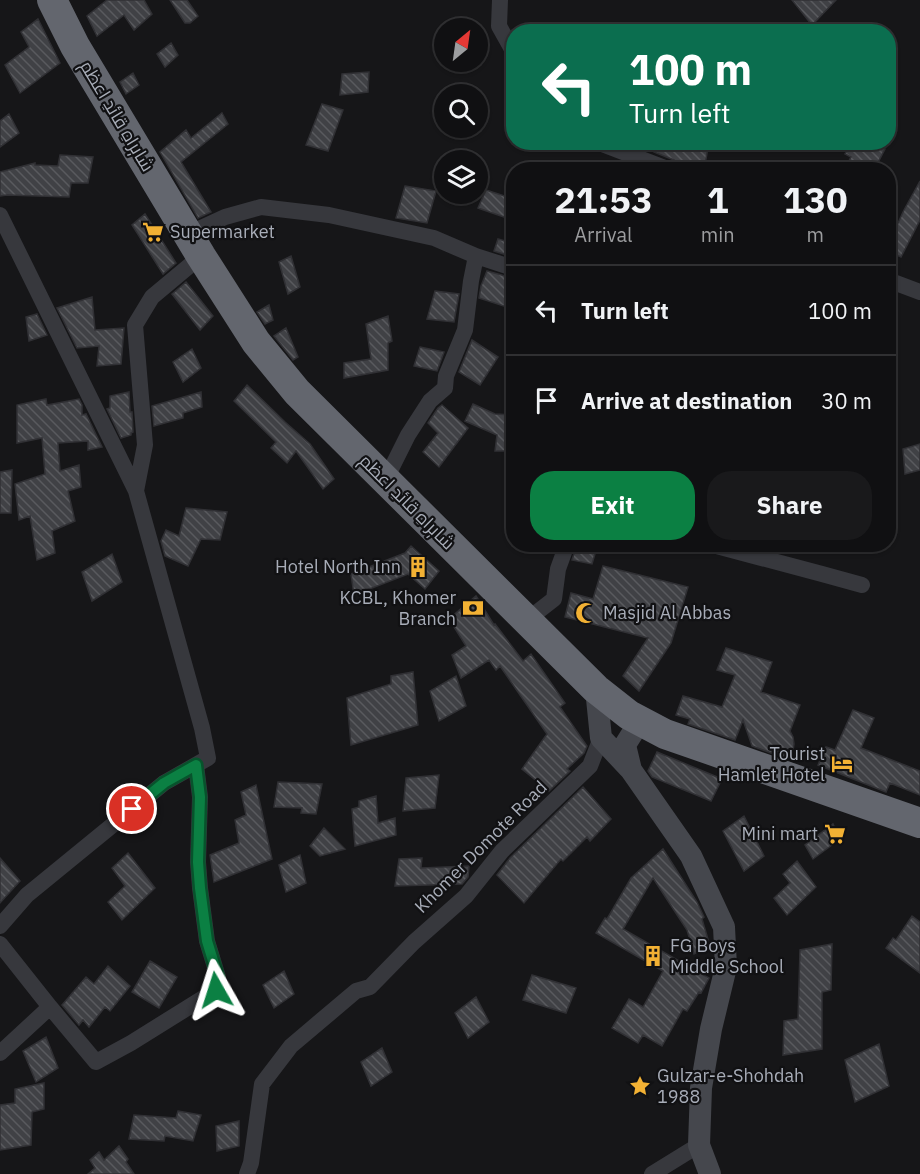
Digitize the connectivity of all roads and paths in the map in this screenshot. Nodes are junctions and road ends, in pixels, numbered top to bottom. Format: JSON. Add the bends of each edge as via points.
{"nodes":[{"id":1,"x":52,"y":0,"type":"edge"},
{"id":2,"x":500,"y":0,"type":"edge"},
{"id":3,"x":506,"y":38,"type":"edge"},
{"id":4,"x":618,"y":150,"type":"edge"},
{"id":5,"x":648,"y":162,"type":"edge"},
{"id":6,"x":0,"y":215,"type":"edge"},
{"id":7,"x":194,"y":245,"type":"junction"},
{"id":8,"x":476,"y":256,"type":"junction"},
{"id":9,"x":506,"y":266,"type":"edge"},
{"id":10,"x":896,"y":283,"type":"edge"},
{"id":11,"x":920,"y":292,"type":"edge"},
{"id":12,"x":385,"y":481,"type":"junction"},
{"id":13,"x":136,"y":491,"type":"junction"},
{"id":14,"x":564,"y":552,"type":"edge"},
{"id":15,"x":739,"y":552,"type":"edge"},
{"id":16,"x":862,"y":585,"type":"dead end"},
{"id":17,"x":527,"y":620,"type":"junction"},
{"id":18,"x":596,"y":688,"type":"junction"},
{"id":19,"x":640,"y":721,"type":"junction"},
{"id":20,"x":601,"y":738,"type":"junction"},
{"id":21,"x":196,"y":765,"type":"junction"},
{"id":22,"x":631,"y":770,"type":"junction"},
{"id":23,"x":920,"y":823,"type":"edge"},
{"id":24,"x":0,"y":926,"type":"edge"},
{"id":25,"x":0,"y":944,"type":"edge"},
{"id":26,"x":50,"y":1007,"type":"junction"},
{"id":27,"x":0,"y":1053,"type":"edge"},
{"id":28,"x":699,"y":1144,"type":"junction"},
{"id":29,"x":247,"y":1174,"type":"edge"},
{"id":30,"x":652,"y":1174,"type":"edge"},
{"id":31,"x":710,"y":1174,"type":"edge"}],
"edges":[{"from":1,"to":7,"type":"highway","name":"شاہراہِ قائدِ اعظم","via":[[75,46]]},
{"from":2,"to":3,"type":"street","via":[[499,26]]},
{"from":4,"to":5,"type":"street"},
{"from":6,"to":13,"type":"street"},
{"from":7,"to":8,"type":"street","via":[[225,217],[261,207],[329,215],[435,238]]},
{"from":7,"to":12,"type":"highway","name":"شاہراہِ قائدِ اعظم","via":[[256,342],[290,384]]},
{"from":7,"to":13,"type":"street","via":[[135,325],[145,446]]},
{"from":8,"to":9,"type":"street"},
{"from":8,"to":12,"type":"street","via":[[465,330],[445,388],[430,401],[408,435]]},
{"from":10,"to":11,"type":"street"},
{"from":12,"to":17,"type":"highway","name":"شاہراہِ قائدِ اعظم"},
{"from":13,"to":21,"type":"street","via":[[202,728],[208,758]]},
{"from":14,"to":17,"type":"street","via":[[554,599]]},
{"from":15,"to":16,"type":"street"},
{"from":17,"to":18,"type":"highway","name":"شاہراہِ قائدِ اعظم"},
{"from":18,"to":19,"type":"highway","name":"شاہراہِ قائدِ اعظم"},
{"from":18,"to":20,"type":"main road"},
{"from":19,"to":22,"type":"main road","via":[[625,745]]},
{"from":19,"to":23,"type":"highway","name":"شاہراہِ قائدِ اعظم","via":[[665,734]]},
{"from":20,"to":22,"type":"main road"},
{"from":20,"to":29,"type":"street","name":"Khomer Domote Road","via":[[590,766],[502,851],[466,896],[370,987],[356,991],[291,1046],[262,1084]]},
{"from":21,"to":24,"type":"street","via":[[164,783],[27,896]]},
{"from":21,"to":26,"type":"street","via":[[200,888],[207,941],[218,977],[216,990],[96,1062]]},
{"from":22,"to":28,"type":"main road","via":[[691,856],[724,927],[726,967],[701,1088]]},
{"from":25,"to":26,"type":"street"},
{"from":26,"to":27,"type":"street"},
{"from":28,"to":30,"type":"street"},
{"from":28,"to":31,"type":"main road"}]}
